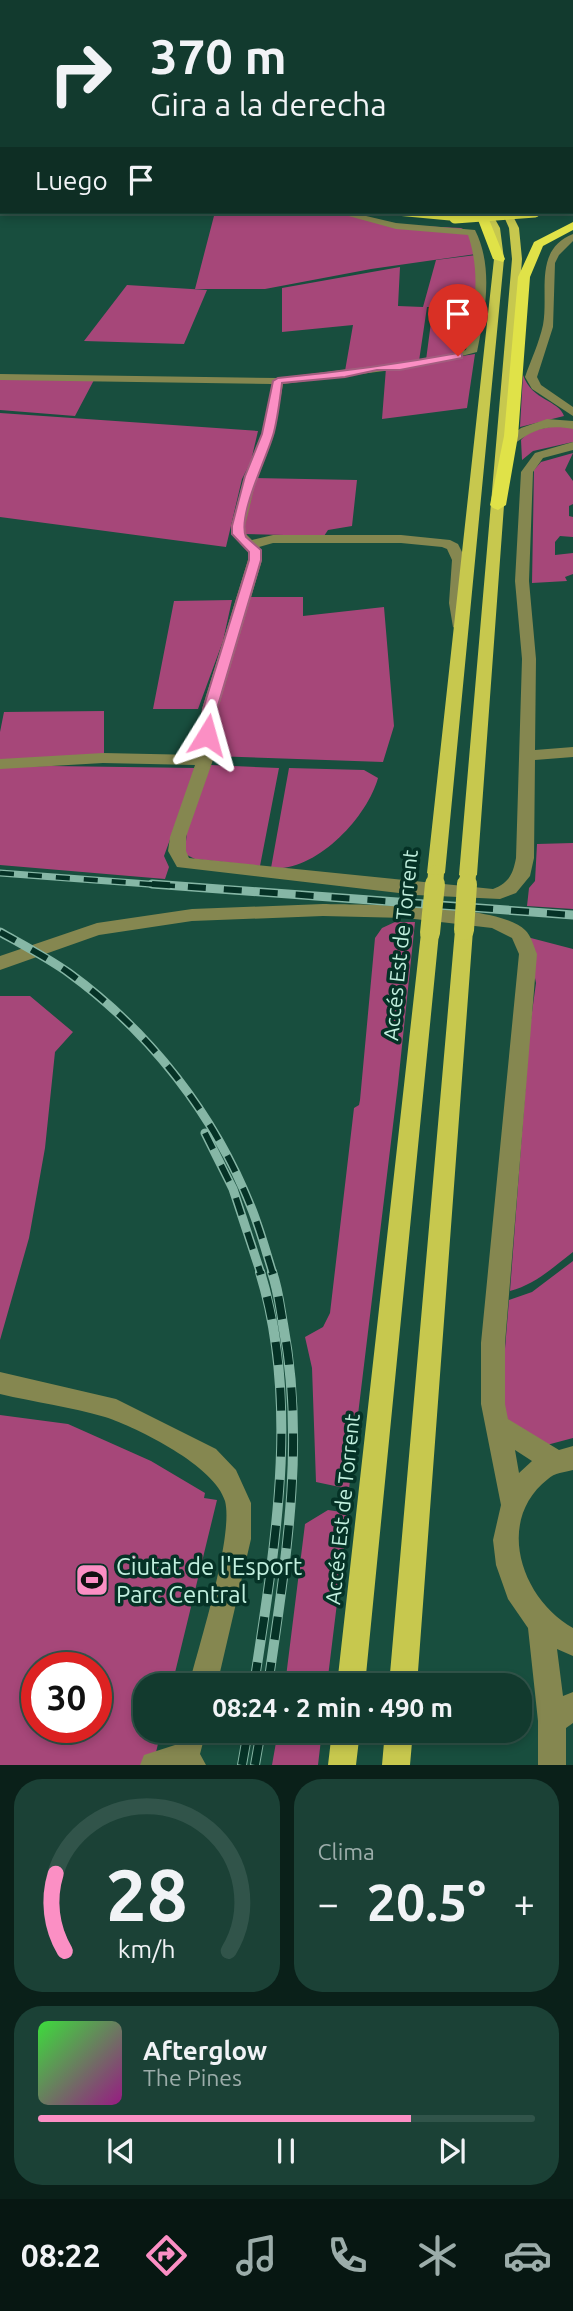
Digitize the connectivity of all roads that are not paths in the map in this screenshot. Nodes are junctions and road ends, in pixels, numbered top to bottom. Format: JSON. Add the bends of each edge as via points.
{"nodes":[{"id":1,"x":346,"y":214,"type":"edge"},
{"id":2,"x":422,"y":214,"type":"edge"},
{"id":3,"x":436,"y":214,"type":"edge"},
{"id":4,"x":480,"y":214,"type":"edge"},
{"id":5,"x":481,"y":214,"type":"edge"},
{"id":6,"x":488,"y":214,"type":"edge"},
{"id":7,"x":496,"y":214,"type":"edge"},
{"id":8,"x":508,"y":214,"type":"edge"},
{"id":9,"x":454,"y":216,"type":"junction"},
{"id":10,"x":573,"y":225,"type":"edge"},
{"id":11,"x":573,"y":237,"type":"edge"},
{"id":12,"x":499,"y":259,"type":"junction"},
{"id":13,"x":0,"y":377,"type":"edge"},
{"id":14,"x":278,"y":381,"type":"junction"},
{"id":15,"x":572,"y":408,"type":"edge"},
{"id":16,"x":557,"y":422,"type":"junction"},
{"id":17,"x":573,"y":425,"type":"edge"},
{"id":18,"x":510,"y":441,"type":"junction"},
{"id":19,"x":573,"y":446,"type":"edge"},
{"id":20,"x":498,"y":505,"type":"junction"},
{"id":21,"x":250,"y":545,"type":"junction"},
{"id":22,"x":461,"y":635,"type":"junction"},
{"id":23,"x":573,"y":752,"type":"edge"},
{"id":24,"x":528,"y":756,"type":"junction"},
{"id":25,"x":205,"y":761,"type":"junction"},
{"id":26,"x":0,"y":764,"type":"edge"},
{"id":27,"x":0,"y":963,"type":"edge"},
{"id":28,"x":0,"y":1384,"type":"edge"},
{"id":29,"x":498,"y":1426,"type":"junction"},
{"id":30,"x":566,"y":1461,"type":"edge"},
{"id":31,"x":513,"y":1504,"type":"junction"},
{"id":32,"x":541,"y":1623,"type":"junction"},
{"id":33,"x":573,"y":1643,"type":"edge"},
{"id":34,"x":205,"y":1673,"type":"edge"},
{"id":35,"x":352,"y":1673,"type":"edge"},
{"id":36,"x":404,"y":1673,"type":"edge"},
{"id":37,"x":562,"y":1713,"type":"edge"},
{"id":38,"x":190,"y":1743,"type":"edge"},
{"id":39,"x":345,"y":1743,"type":"edge"},
{"id":40,"x":398,"y":1743,"type":"edge"},
{"id":41,"x":188,"y":1763,"type":"edge"},
{"id":42,"x":154,"y":1765,"type":"edge"},
{"id":43,"x":342,"y":1765,"type":"edge"},
{"id":44,"x":396,"y":1765,"type":"edge"},
{"id":45,"x":552,"y":1765,"type":"edge"}],
"edges":[{"from":1,"to":14,"type":"street","via":[[396,226],[472,232],[482,284],[471,352],[423,363]]},
{"from":2,"to":9,"type":"highway"},
{"from":3,"to":9,"type":"highway"},
{"from":4,"to":9,"type":"highway","bridge":true},
{"from":5,"to":12,"type":"highway"},
{"from":6,"to":12,"type":"main road","name":"Accés Est de Torrent"},
{"from":7,"to":9,"type":"highway","bridge":true},
{"from":8,"to":20,"type":"main road","via":[[517,259]]},
{"from":10,"to":18,"type":"highway","via":[[538,244],[524,277]]},
{"from":11,"to":15,"type":"street","via":[[555,250],[549,261],[549,321],[531,377],[536,387]]},
{"from":12,"to":22,"type":"main road","name":"Accés Est de Torrent"},
{"from":13,"to":14,"type":"street"},
{"from":14,"to":21,"type":"street","via":[[268,434],[238,526],[238,534]]},
{"from":15,"to":16,"type":"street","via":[[570,417]]},
{"from":16,"to":17,"type":"street"},
{"from":16,"to":18,"type":"street","via":[[531,426]]},
{"from":18,"to":20,"type":"highway"},
{"from":19,"to":24,"type":"street","via":[[536,457],[527,472],[522,581],[529,659]]},
{"from":20,"to":36,"type":"main road","bridge":true},
{"from":21,"to":22,"type":"street","via":[[273,539],[437,540],[453,547],[459,560],[456,603]]},
{"from":21,"to":25,"type":"street","via":[[255,560],[210,709]]},
{"from":22,"to":35,"type":"main road","name":"Accés Est de Torrent","bridge":true},
{"from":23,"to":24,"type":"street"},
{"from":24,"to":25,"type":"street","via":[[521,876],[510,889],[494,895],[183,863],[177,851],[178,837]]},
{"from":25,"to":26,"type":"street","via":[[103,758]]},
{"from":27,"to":29,"type":"street","via":[[97,929],[151,919],[323,910],[406,912],[496,922],[519,934],[527,954],[493,1343],[493,1404]]},
{"from":28,"to":34,"type":"street","via":[[108,1408],[207,1457],[227,1478],[238,1503],[238,1539]]},
{"from":29,"to":30,"type":"street"},
{"from":29,"to":31,"type":"street"},
{"from":30,"to":31,"type":"street","via":[[540,1469],[516,1494]]},
{"from":31,"to":32,"type":"street","via":[[504,1535],[506,1560],[520,1598]]},
{"from":32,"to":33,"type":"street"},
{"from":32,"to":37,"type":"street"},
{"from":37,"to":45,"type":"street"},
{"from":38,"to":41,"type":"street"},
{"from":39,"to":43,"type":"main road"},
{"from":40,"to":44,"type":"main road"},
{"from":41,"to":42,"type":"street","via":[[170,1758]]}]}
